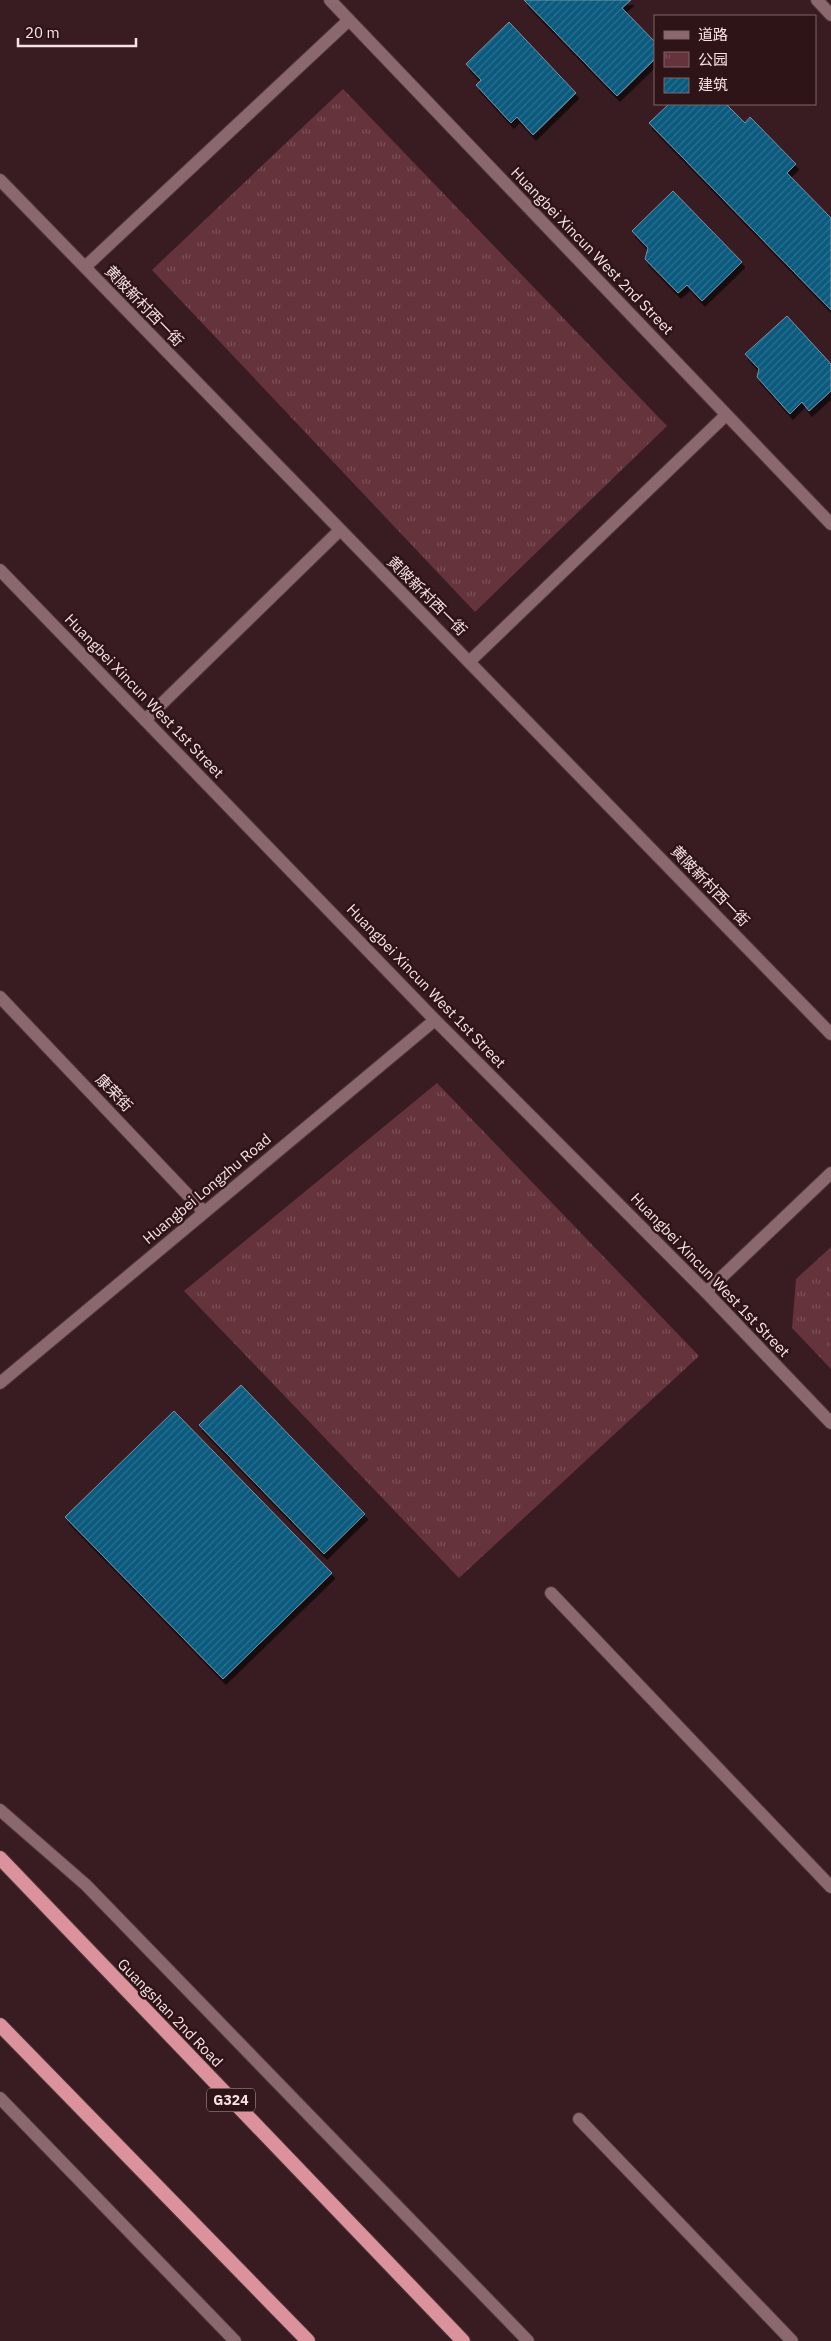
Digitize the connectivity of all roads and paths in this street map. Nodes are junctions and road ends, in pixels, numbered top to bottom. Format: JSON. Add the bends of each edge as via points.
{"nodes":[{"id":1,"x":330,"y":0,"type":"edge"},
{"id":2,"x":817,"y":0,"type":"edge"},
{"id":3,"x":831,"y":15,"type":"edge"},
{"id":4,"x":349,"y":20,"type":"junction"},
{"id":5,"x":0,"y":180,"type":"edge"},
{"id":6,"x":85,"y":267,"type":"junction"},
{"id":7,"x":726,"y":415,"type":"junction"},
{"id":8,"x":831,"y":524,"type":"edge"},
{"id":9,"x":340,"y":531,"type":"junction"},
{"id":10,"x":0,"y":570,"type":"edge"},
{"id":11,"x":469,"y":662,"type":"junction"},
{"id":12,"x":145,"y":720,"type":"junction"},
{"id":13,"x":0,"y":997,"type":"edge"},
{"id":14,"x":435,"y":1020,"type":"junction"},
{"id":15,"x":831,"y":1034,"type":"edge"},
{"id":16,"x":831,"y":1173,"type":"edge"},
{"id":17,"x":204,"y":1212,"type":"junction"},
{"id":18,"x":706,"y":1292,"type":"junction"},
{"id":19,"x":0,"y":1383,"type":"edge"},
{"id":20,"x":831,"y":1423,"type":"edge"},
{"id":21,"x":551,"y":1594,"type":"dead end"},
{"id":22,"x":0,"y":1810,"type":"edge"},
{"id":23,"x":0,"y":1858,"type":"edge"},
{"id":24,"x":831,"y":1887,"type":"edge"},
{"id":25,"x":0,"y":2025,"type":"edge"},
{"id":26,"x":0,"y":2098,"type":"edge"},
{"id":27,"x":579,"y":2119,"type":"dead end"},
{"id":28,"x":235,"y":2341,"type":"edge"},
{"id":29,"x":308,"y":2341,"type":"edge"},
{"id":30,"x":463,"y":2341,"type":"edge"},
{"id":31,"x":528,"y":2341,"type":"edge"},
{"id":32,"x":792,"y":2341,"type":"edge"}],
"edges":[{"from":1,"to":4,"type":"street","name":"Huangbei Xincun West 2nd Street"},
{"from":2,"to":3,"type":"street"},
{"from":4,"to":6,"type":"street"},
{"from":4,"to":7,"type":"street","name":"Huangbei Xincun West 2nd Street"},
{"from":5,"to":6,"type":"street","name":"黄陂新村西一街"},
{"from":6,"to":9,"type":"street","name":"黄陂新村西一街"},
{"from":7,"to":8,"type":"street","name":"Huangbei Xincun West 2nd Street"},
{"from":7,"to":11,"type":"street"},
{"from":9,"to":11,"type":"street","name":"黄陂新村西一街"},
{"from":9,"to":12,"type":"street"},
{"from":10,"to":12,"type":"street","name":"Huangbei Xincun West 1st Street"},
{"from":11,"to":15,"type":"street","name":"黄陂新村西一街"},
{"from":12,"to":14,"type":"street","name":"Huangbei Xincun West 1st Street"},
{"from":13,"to":17,"type":"street","name":"康荣街"},
{"from":14,"to":17,"type":"street","name":"Huangbei Longzhu Road"},
{"from":14,"to":18,"type":"street","name":"Huangbei Xincun West 1st Street"},
{"from":16,"to":18,"type":"street"},
{"from":17,"to":19,"type":"street","name":"Huangbei Longzhu Road"},
{"from":18,"to":20,"type":"street","name":"Huangbei Xincun West 1st Street"},
{"from":21,"to":24,"type":"street"},
{"from":22,"to":31,"type":"street","via":[[86,1885]]},
{"from":23,"to":30,"type":"highway","name":"Guangshan 2nd Road","number":"G324"},
{"from":25,"to":29,"type":"highway"},
{"from":26,"to":28,"type":"street"},
{"from":27,"to":32,"type":"street"}]}
